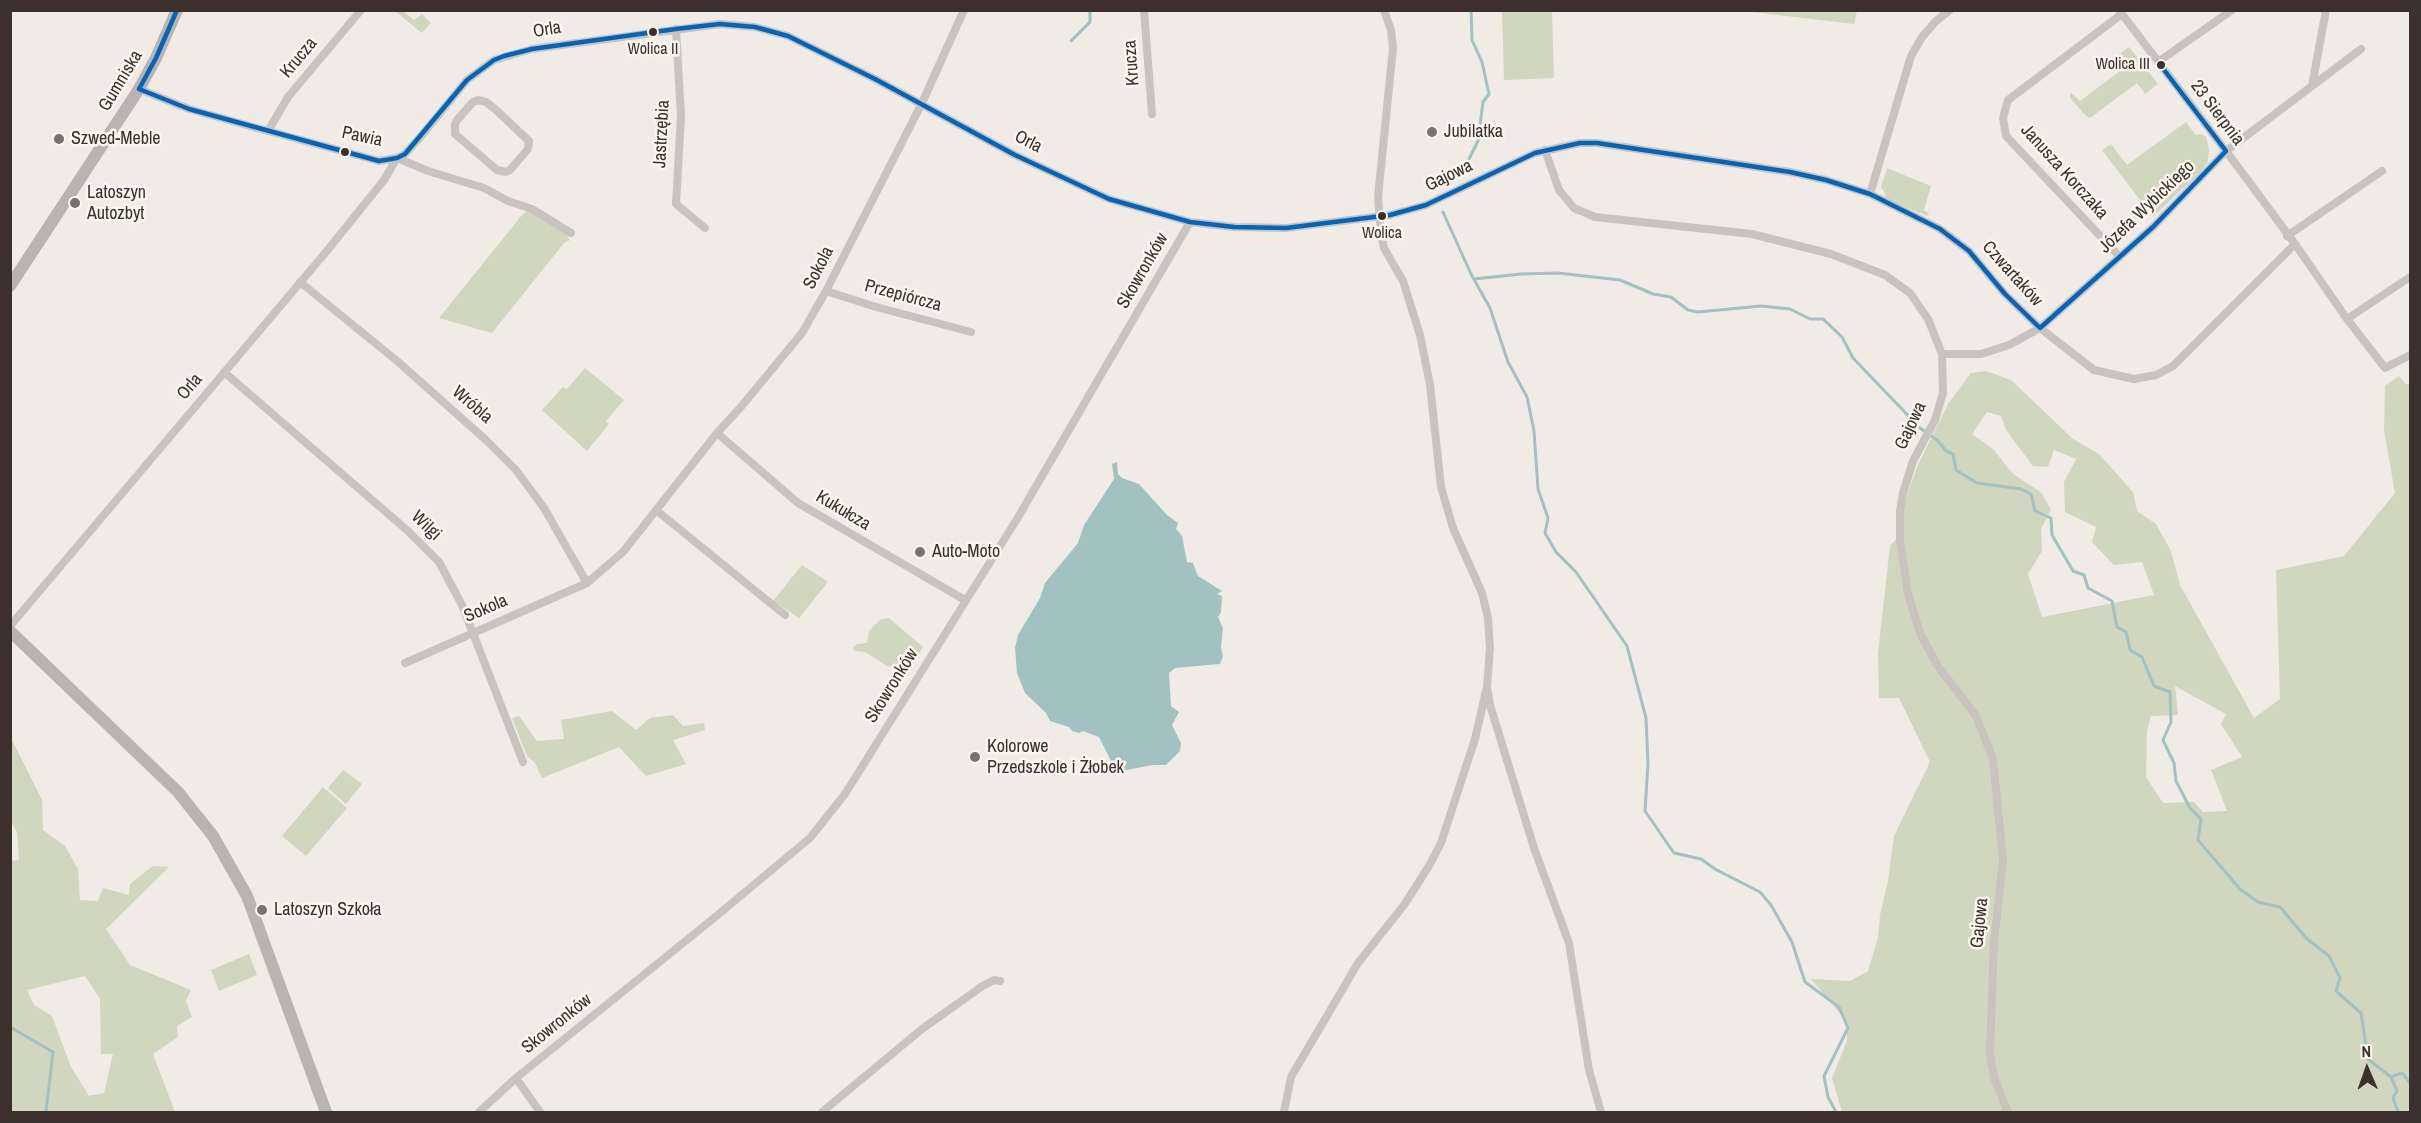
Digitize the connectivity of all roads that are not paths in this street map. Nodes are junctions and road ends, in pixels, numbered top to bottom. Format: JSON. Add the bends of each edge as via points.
{"nodes":[{"id":1,"x":177,"y":10,"type":"edge"},
{"id":2,"x":361,"y":10,"type":"edge"},
{"id":3,"x":964,"y":10,"type":"edge"},
{"id":4,"x":1144,"y":10,"type":"edge"},
{"id":5,"x":1384,"y":10,"type":"edge"},
{"id":6,"x":1950,"y":10,"type":"edge"},
{"id":7,"x":2232,"y":10,"type":"edge"},
{"id":8,"x":2326,"y":10,"type":"edge"},
{"id":9,"x":2120,"y":12,"type":"edge"},
{"id":10,"x":676,"y":29,"type":"junction"},
{"id":11,"x":2361,"y":49,"type":"dead end"},
{"id":12,"x":2158,"y":62,"type":"junction"},
{"id":13,"x":2312,"y":86,"type":"junction"},
{"id":14,"x":139,"y":88,"type":"junction"},
{"id":15,"x":922,"y":103,"type":"junction"},
{"id":16,"x":1152,"y":114,"type":"dead end"},
{"id":17,"x":454,"y":130,"type":"joint"},
{"id":18,"x":268,"y":131,"type":"junction"},
{"id":19,"x":1545,"y":150,"type":"junction"},
{"id":20,"x":2226,"y":151,"type":"junction"},
{"id":21,"x":398,"y":158,"type":"junction"},
{"id":22,"x":2382,"y":171,"type":"dead end"},
{"id":23,"x":1870,"y":194,"type":"junction"},
{"id":24,"x":1378,"y":218,"type":"junction"},
{"id":25,"x":1190,"y":222,"type":"junction"},
{"id":26,"x":705,"y":228,"type":"dead end"},
{"id":27,"x":571,"y":233,"type":"dead end"},
{"id":28,"x":2288,"y":236,"type":"junction"},
{"id":29,"x":2295,"y":244,"type":"junction"},
{"id":30,"x":2120,"y":257,"type":"junction"},
{"id":31,"x":2410,"y":277,"type":"edge"},
{"id":32,"x":300,"y":282,"type":"junction"},
{"id":33,"x":10,"y":286,"type":"edge"},
{"id":34,"x":826,"y":291,"type":"junction"},
{"id":35,"x":2347,"y":319,"type":"junction"},
{"id":36,"x":2040,"y":328,"type":"junction"},
{"id":37,"x":971,"y":332,"type":"dead end"},
{"id":38,"x":1942,"y":354,"type":"junction"},
{"id":39,"x":2410,"y":355,"type":"edge"},
{"id":40,"x":224,"y":372,"type":"junction"},
{"id":41,"x":717,"y":433,"type":"junction"},
{"id":42,"x":656,"y":510,"type":"junction"},
{"id":43,"x":587,"y":583,"type":"junction"},
{"id":44,"x":964,"y":600,"type":"junction"},
{"id":45,"x":785,"y":615,"type":"dead end"},
{"id":46,"x":10,"y":629,"type":"edge"},
{"id":47,"x":473,"y":634,"type":"junction"},
{"id":48,"x":405,"y":663,"type":"dead end"},
{"id":49,"x":1487,"y":687,"type":"junction"},
{"id":50,"x":522,"y":762,"type":"dead end"},
{"id":51,"x":1000,"y":981,"type":"dead end"},
{"id":52,"x":516,"y":1078,"type":"junction"},
{"id":53,"x":326,"y":1113,"type":"edge"},
{"id":54,"x":479,"y":1113,"type":"edge"},
{"id":55,"x":540,"y":1113,"type":"edge"},
{"id":56,"x":822,"y":1113,"type":"edge"},
{"id":57,"x":1284,"y":1113,"type":"edge"},
{"id":58,"x":1601,"y":1113,"type":"edge"},
{"id":59,"x":2008,"y":1113,"type":"edge"}],
"edges":[{"from":1,"to":14,"type":"street","name":"Gumniska"},
{"from":2,"to":18,"type":"street","name":"Krucza","via":[[288,98]]},
{"from":3,"to":15,"type":"street","name":"Sokola"},
{"from":4,"to":16,"type":"street","name":"Krucza"},
{"from":5,"to":24,"type":"street","via":[[1391,30],[1393,67]]},
{"from":6,"to":23,"type":"street","via":[[1922,37],[1911,56]]},
{"from":7,"to":12,"type":"street"},
{"from":8,"to":13,"type":"street"},
{"from":9,"to":12,"type":"street","name":"23 Sierpnia"},
{"from":9,"to":30,"type":"street","name":"Janusza Korczaka","via":[[2008,100],[2003,118],[2006,136]]},
{"from":10,"to":15,"type":"street","name":"Orla","via":[[720,24],[755,27],[788,36]]},
{"from":10,"to":21,"type":"street","name":"Orla","via":[[532,49],[494,60],[467,80]]},
{"from":10,"to":26,"type":"street","name":"Jastrzębia","via":[[681,116],[676,204]]},
{"from":11,"to":13,"type":"street","name":"Józefa Wybickiego"},
{"from":12,"to":20,"type":"street","name":"23 Sierpnia"},
{"from":13,"to":20,"type":"street","name":"Józefa Wybickiego"},
{"from":14,"to":18,"type":"street","name":"Pawia","via":[[189,109]]},
{"from":14,"to":33,"type":"street","name":"Gumniska"},
{"from":15,"to":25,"type":"street","name":"Orla","via":[[1015,155],[1109,199]]},
{"from":15,"to":34,"type":"street","name":"Sokola"},
{"from":17,"to":17,"type":"street","via":[[457,120],[473,102],[483,101],[527,136],[529,145],[510,170],[502,172]]},
{"from":18,"to":21,"type":"street","name":"Pawia","via":[[379,160]]},
{"from":19,"to":23,"type":"street","name":"Czwartaków","via":[[1598,143],[1790,172]]},
{"from":19,"to":24,"type":"street","name":"Gajowa","via":[[1439,199]]},
{"from":19,"to":38,"type":"street","name":"Gajowa","via":[[1559,190],[1574,208],[1595,217],[1752,234],[1831,254],[1885,275],[1911,293],[1928,319]]},
{"from":20,"to":28,"type":"street","name":"23 Sierpnia"},
{"from":20,"to":30,"type":"street","name":"Józefa Wybickiego"},
{"from":21,"to":27,"type":"street","name":"Pawia","via":[[532,209]]},
{"from":21,"to":32,"type":"street","name":"Orla"},
{"from":22,"to":28,"type":"street"},
{"from":23,"to":36,"type":"street","name":"Czwartaków","via":[[1955,239]]},
{"from":24,"to":25,"type":"street","name":"Orla","via":[[1286,228]]},
{"from":24,"to":49,"type":"street","via":[[1384,248],[1403,281],[1422,344],[1445,504],[1482,593],[1490,631]]},
{"from":25,"to":44,"type":"street","name":"Skowronków","via":[[1017,519]]},
{"from":28,"to":29,"type":"street","name":"23 Sierpnia"},
{"from":29,"to":35,"type":"street","name":"23 Sierpnia"},
{"from":29,"to":36,"type":"street","name":"Czwartaków","via":[[2173,366],[2156,375],[2134,380],[2094,370]]},
{"from":30,"to":36,"type":"street","name":"Józefa Wybickiego"},
{"from":31,"to":35,"type":"street"},
{"from":32,"to":40,"type":"street","name":"Orla"},
{"from":32,"to":43,"type":"street","name":"Wróbla","via":[[396,360],[516,470],[544,508]]},
{"from":34,"to":37,"type":"street","name":"Przepiórcza"},
{"from":34,"to":41,"type":"street","name":"Sokola","via":[[802,333]]},
{"from":35,"to":39,"type":"street","name":"23 Sierpnia","via":[[2385,368]]},
{"from":36,"to":38,"type":"street","name":"Józefa Wybickiego","via":[[2009,345],[1981,354]]},
{"from":38,"to":59,"type":"street","name":"Gajowa","via":[[1943,393],[1903,493],[1900,531],[1908,594],[1920,633],[1937,665],[1977,716],[1993,759],[2003,860],[1994,942],[1990,1053],[1994,1078]]},
{"from":40,"to":46,"type":"street","name":"Orla"},
{"from":40,"to":47,"type":"street","name":"Wilgi","via":[[424,544],[452,582]]},
{"from":41,"to":42,"type":"street","name":"Sokola"},
{"from":41,"to":44,"type":"street","name":"Kukułcza","via":[[798,503]]},
{"from":42,"to":43,"type":"street","name":"Sokola","via":[[622,552]]},
{"from":42,"to":45,"type":"street"},
{"from":43,"to":47,"type":"street","name":"Sokola"},
{"from":44,"to":52,"type":"street","name":"Skowronków","via":[[845,794],[810,838]]},
{"from":46,"to":53,"type":"street","via":[[178,792],[217,843],[251,905]]},
{"from":47,"to":48,"type":"street","name":"Sokola"},
{"from":47,"to":50,"type":"street","name":"Wilgi"},
{"from":49,"to":57,"type":"street","via":[[1475,740],[1441,843],[1404,904],[1358,963],[1291,1077]]},
{"from":49,"to":58,"type":"street","via":[[1534,848],[1569,944],[1589,1070]]},
{"from":51,"to":56,"type":"street","via":[[981,987],[922,1029]]},
{"from":52,"to":54,"type":"street","name":"Skowronków"},
{"from":52,"to":55,"type":"street","name":"Skowronków"}]}
